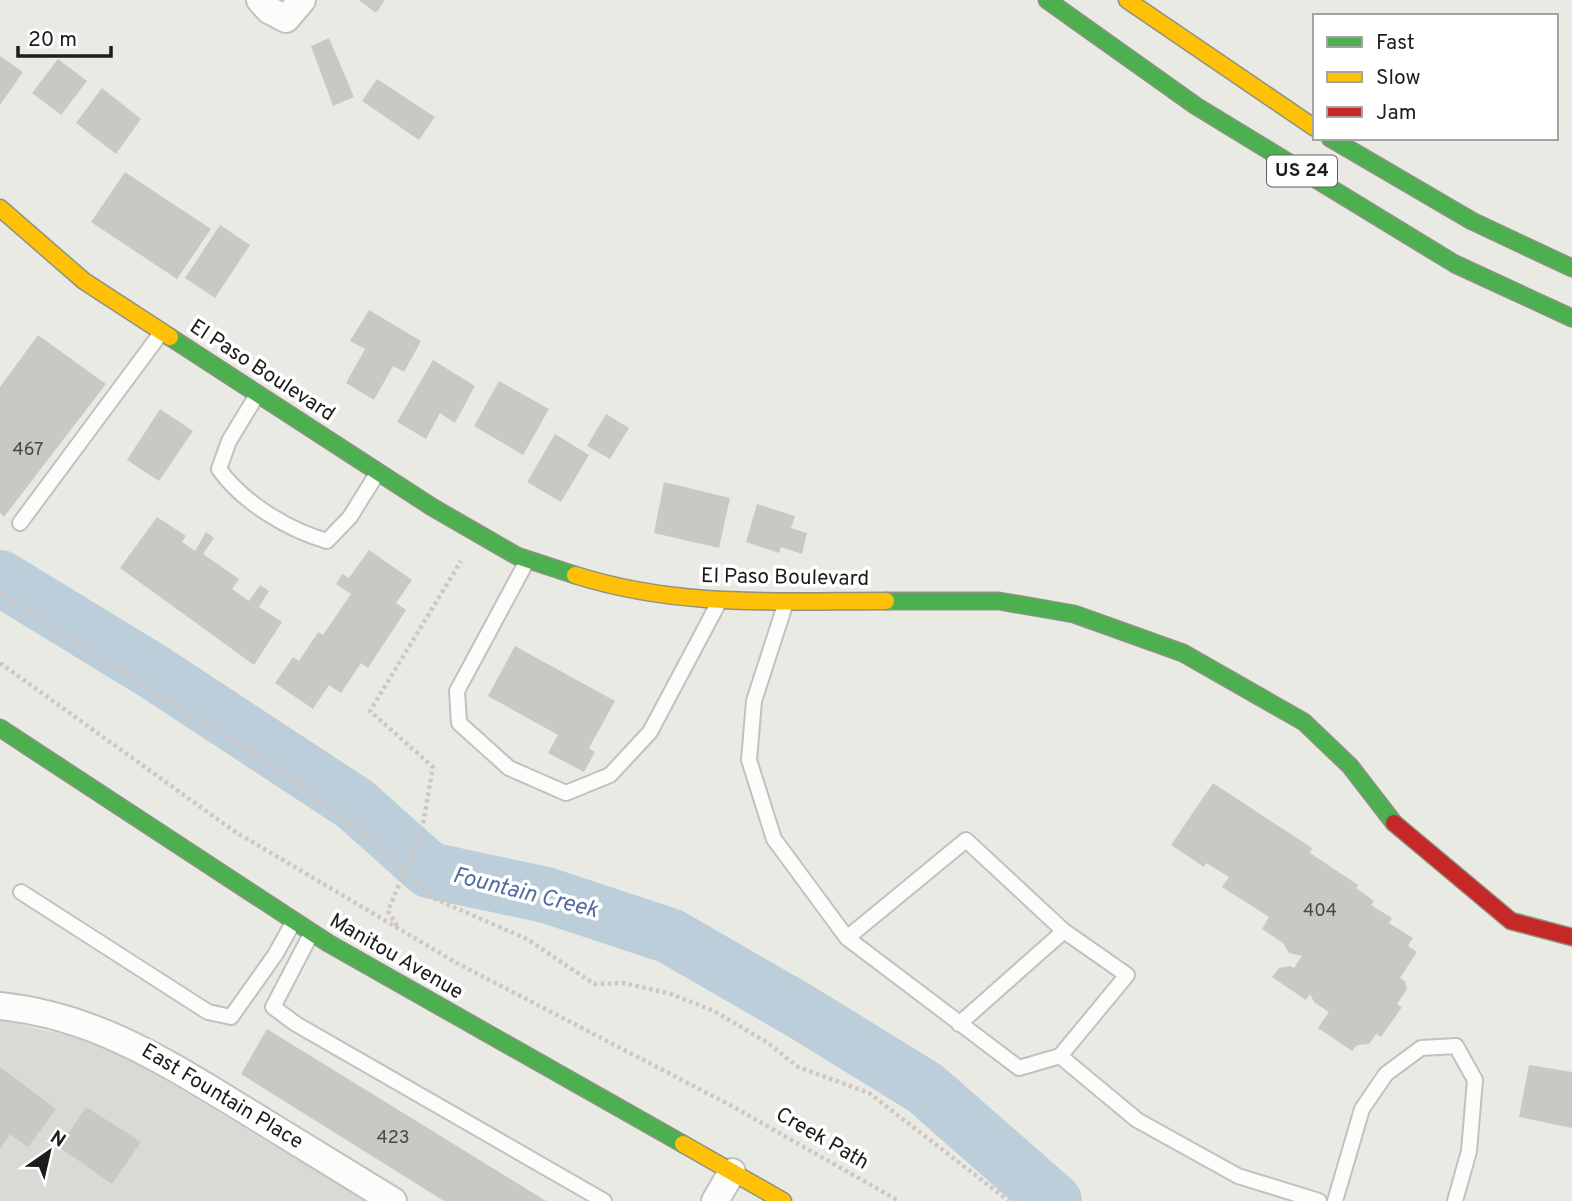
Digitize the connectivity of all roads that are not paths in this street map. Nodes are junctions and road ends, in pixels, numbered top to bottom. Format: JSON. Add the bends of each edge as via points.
{"nodes":[{"id":1,"x":260,"y":0,"type":"edge"},
{"id":2,"x":1046,"y":0,"type":"edge"},
{"id":3,"x":1127,"y":0,"type":"edge"},
{"id":4,"x":294,"y":9,"type":"edge"},
{"id":5,"x":1313,"y":127,"type":"edge"},
{"id":6,"x":1333,"y":140,"type":"edge"},
{"id":7,"x":0,"y":208,"type":"edge"},
{"id":8,"x":1572,"y":268,"type":"edge"},
{"id":9,"x":1572,"y":318,"type":"edge"},
{"id":10,"x":162,"y":331,"type":"junction"},
{"id":11,"x":257,"y":394,"type":"junction"},
{"id":12,"x":378,"y":472,"type":"junction"},
{"id":13,"x":20,"y":523,"type":"dead end"},
{"id":14,"x":528,"y":560,"type":"junction"},
{"id":15,"x":719,"y":601,"type":"junction"},
{"id":16,"x":786,"y":601,"type":"junction"},
{"id":17,"x":0,"y":728,"type":"edge"},
{"id":18,"x":21,"y":892,"type":"dead end"},
{"id":19,"x":294,"y":921,"type":"junction"},
{"id":20,"x":1064,"y":931,"type":"junction"},
{"id":21,"x":312,"y":933,"type":"junction"},
{"id":22,"x":1572,"y":937,"type":"edge"},
{"id":23,"x":847,"y":938,"type":"junction"},
{"id":24,"x":0,"y":1006,"type":"edge"},
{"id":25,"x":959,"y":1024,"type":"junction"},
{"id":26,"x":1060,"y":1056,"type":"junction"},
{"id":27,"x":732,"y":1172,"type":"junction"},
{"id":28,"x":393,"y":1201,"type":"edge"},
{"id":29,"x":604,"y":1201,"type":"edge"},
{"id":30,"x":715,"y":1201,"type":"edge"},
{"id":31,"x":783,"y":1201,"type":"edge"},
{"id":32,"x":1319,"y":1201,"type":"edge"},
{"id":33,"x":1335,"y":1201,"type":"edge"},
{"id":34,"x":1455,"y":1201,"type":"edge"}],
"edges":[{"from":1,"to":4,"type":"street","via":[[269,10]]},
{"from":2,"to":9,"type":"main road","number":"US 24","via":[[1196,106],[1455,264]]},
{"from":3,"to":5,"type":"main road","number":"US 24"},
{"from":6,"to":8,"type":"main road","number":"US 24","via":[[1472,221]]},
{"from":7,"to":10,"type":"main road","name":"El Paso Boulevard","via":[[84,281]]},
{"from":10,"to":11,"type":"main road","name":"El Paso Boulevard"},
{"from":10,"to":13,"type":"lane"},
{"from":11,"to":12,"type":"main road","name":"El Paso Boulevard"},
{"from":11,"to":12,"type":"lane","via":[[219,468],[232,488],[303,534],[327,541],[350,517]]},
{"from":12,"to":14,"type":"main road","name":"El Paso Boulevard"},
{"from":14,"to":15,"type":"main road","name":"El Paso Boulevard","via":[[624,590]]},
{"from":14,"to":15,"type":"lane","via":[[457,691],[459,723],[509,768],[566,793],[610,775],[650,732]]},
{"from":15,"to":16,"type":"main road","name":"El Paso Boulevard"},
{"from":16,"to":22,"type":"main road","name":"El Paso Boulevard","via":[[999,601],[1074,614],[1183,653],[1304,722],[1350,766],[1397,827],[1511,921]]},
{"from":16,"to":23,"type":"lane","via":[[754,701],[749,760],[774,839]]},
{"from":17,"to":19,"type":"main road","name":"Manitou Avenue"},
{"from":18,"to":19,"type":"lane","via":[[208,1012],[231,1017]]},
{"from":19,"to":21,"type":"main road","name":"Manitou Avenue"},
{"from":20,"to":23,"type":"lane","via":[[966,840]]},
{"from":20,"to":25,"type":"lane"},
{"from":20,"to":26,"type":"lane","via":[[1127,975]]},
{"from":21,"to":27,"type":"main road","name":"Manitou Avenue"},
{"from":21,"to":29,"type":"lane","via":[[273,1007]]},
{"from":23,"to":25,"type":"lane"},
{"from":24,"to":28,"type":"street","name":"East Fountain Place","via":[[87,1026],[146,1050]]},
{"from":25,"to":26,"type":"lane","via":[[1019,1068]]},
{"from":26,"to":32,"type":"lane","via":[[1137,1120],[1238,1176]]},
{"from":27,"to":30,"type":"street"},
{"from":27,"to":31,"type":"main road","name":"Manitou Avenue"},
{"from":33,"to":34,"type":"lane","via":[[1363,1109],[1386,1074],[1421,1048],[1455,1046],[1475,1080],[1469,1151]]}]}
